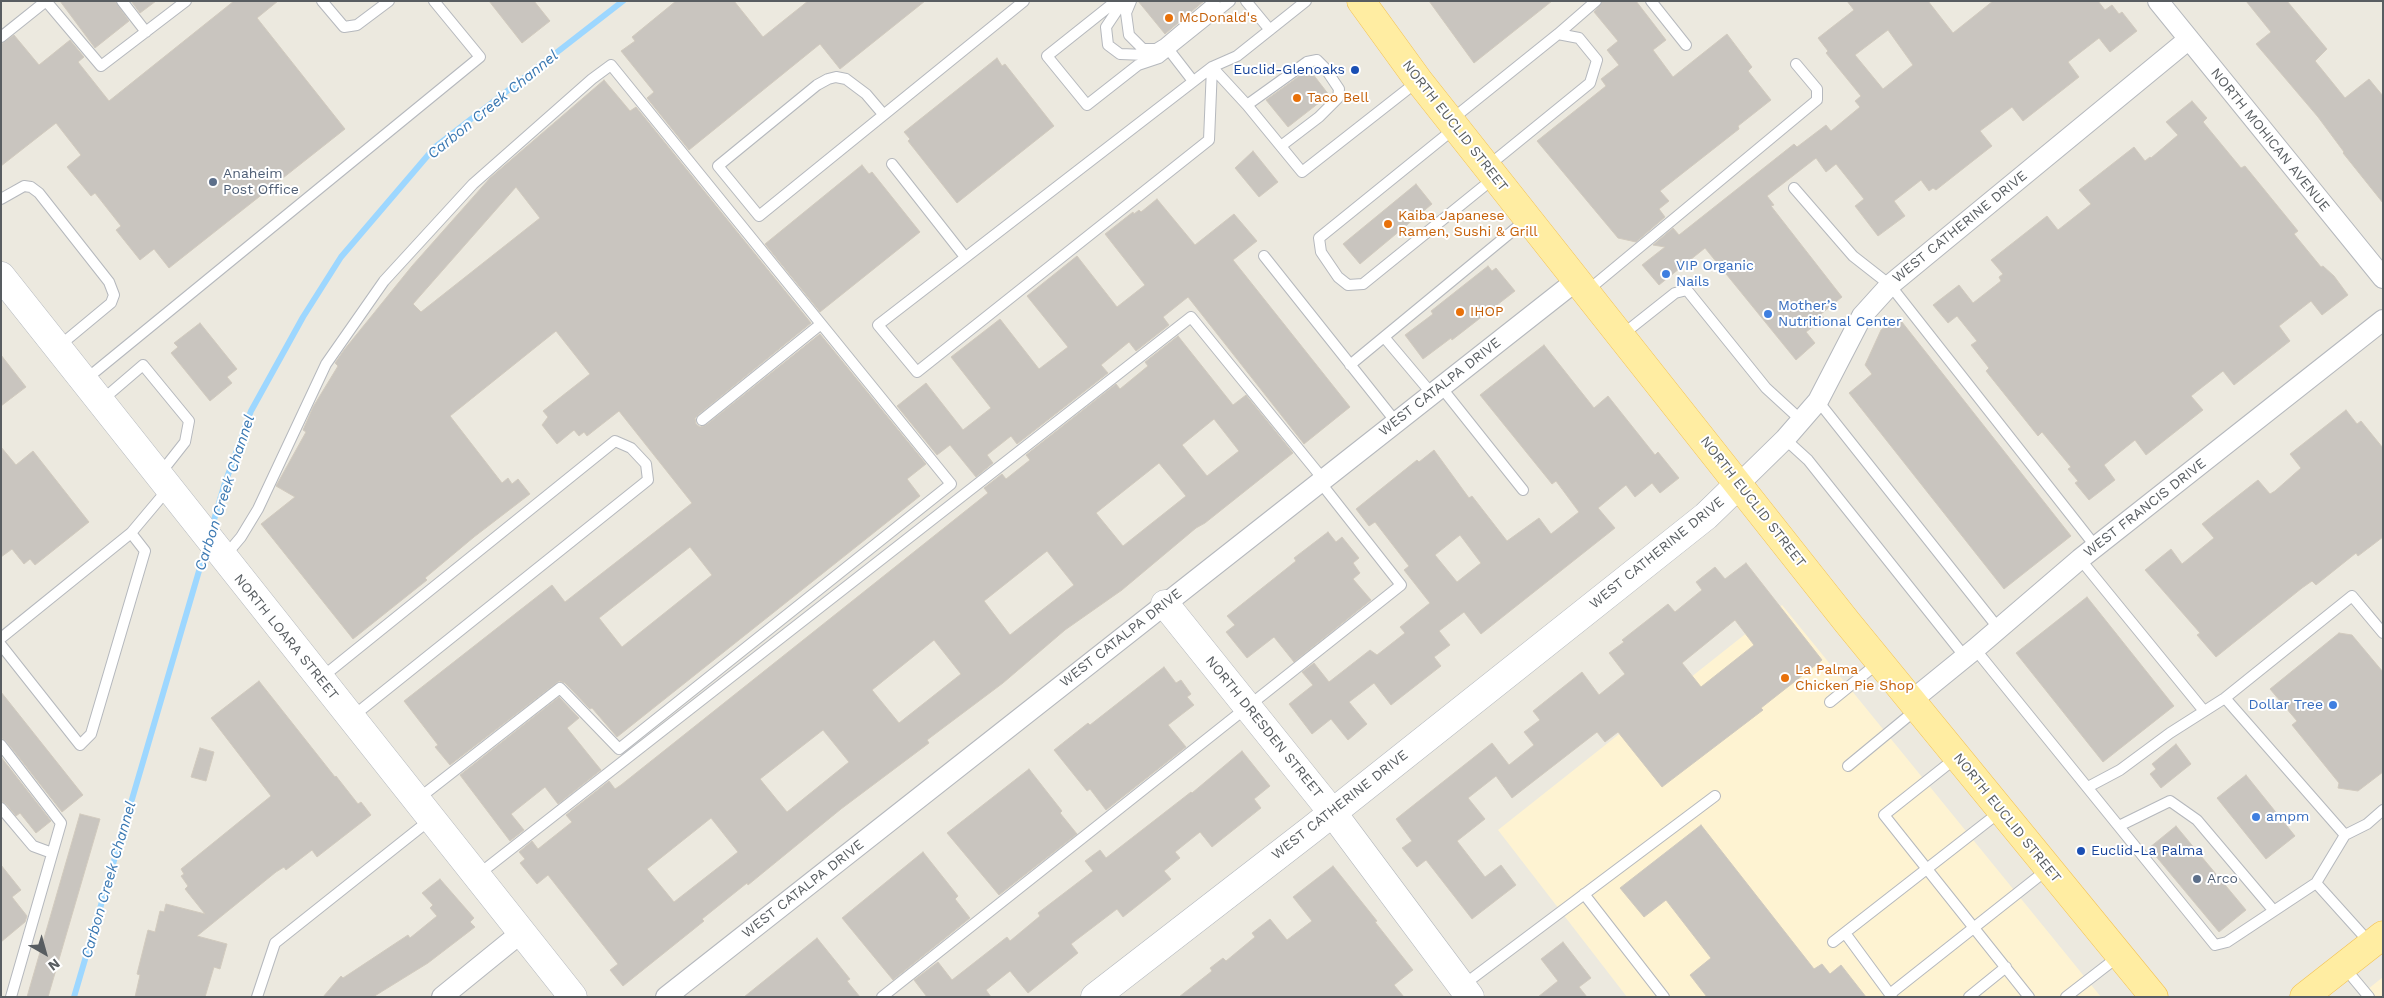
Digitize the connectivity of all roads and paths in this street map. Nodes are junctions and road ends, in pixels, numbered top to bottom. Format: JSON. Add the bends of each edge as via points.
{"nodes":[{"id":1,"x":46,"y":1,"type":"edge"},
{"id":2,"x":122,"y":1,"type":"edge"},
{"id":3,"x":186,"y":1,"type":"edge"},
{"id":4,"x":322,"y":1,"type":"edge"},
{"id":5,"x":389,"y":1,"type":"edge"},
{"id":6,"x":434,"y":1,"type":"edge"},
{"id":7,"x":1024,"y":1,"type":"edge"},
{"id":8,"x":1116,"y":1,"type":"edge"},
{"id":9,"x":1130,"y":1,"type":"edge"},
{"id":10,"x":1215,"y":1,"type":"edge"},
{"id":11,"x":1230,"y":1,"type":"edge"},
{"id":12,"x":1246,"y":1,"type":"edge"},
{"id":13,"x":1306,"y":1,"type":"edge"},
{"id":14,"x":1361,"y":1,"type":"edge"},
{"id":15,"x":1596,"y":1,"type":"edge"},
{"id":16,"x":1651,"y":1,"type":"edge"},
{"id":17,"x":2158,"y":1,"type":"edge"},
{"id":18,"x":1270,"y":30,"type":"junction"},
{"id":19,"x":146,"y":32,"type":"junction"},
{"id":20,"x":1558,"y":34,"type":"junction"},
{"id":21,"x":1,"y":37,"type":"edge"},
{"id":22,"x":2189,"y":39,"type":"junction"},
{"id":23,"x":1686,"y":45,"type":"dead end"},
{"id":24,"x":1156,"y":49,"type":"junction"},
{"id":25,"x":1170,"y":50,"type":"junction"},
{"id":26,"x":1796,"y":64,"type":"dead end"},
{"id":27,"x":1212,"y":67,"type":"junction"},
{"id":28,"x":1193,"y":81,"type":"junction"},
{"id":29,"x":1419,"y":81,"type":"junction"},
{"id":30,"x":1247,"y":105,"type":"junction"},
{"id":31,"x":883,"y":114,"type":"junction"},
{"id":32,"x":1453,"y":124,"type":"junction"},
{"id":33,"x":1281,"y":146,"type":"junction"},
{"id":34,"x":892,"y":164,"type":"dead end"},
{"id":35,"x":1491,"y":172,"type":"junction"},
{"id":36,"x":1794,"y":188,"type":"dead end"},
{"id":37,"x":1,"y":200,"type":"edge"},
{"id":38,"x":1528,"y":218,"type":"junction"},
{"id":39,"x":1264,"y":256,"type":"dead end"},
{"id":40,"x":965,"y":257,"type":"junction"},
{"id":41,"x":1,"y":276,"type":"edge"},
{"id":42,"x":2383,"y":278,"type":"edge"},
{"id":43,"x":1890,"y":285,"type":"junction"},
{"id":44,"x":1582,"y":286,"type":"junction"},
{"id":45,"x":2383,"y":320,"type":"edge"},
{"id":46,"x":822,"y":324,"type":"junction"},
{"id":47,"x":1621,"y":336,"type":"junction"},
{"id":48,"x":1384,"y":337,"type":"junction"},
{"id":49,"x":58,"y":347,"type":"junction"},
{"id":50,"x":1350,"y":365,"type":"junction"},
{"id":51,"x":1436,"y":390,"type":"junction"},
{"id":52,"x":92,"y":391,"type":"junction"},
{"id":53,"x":1818,"y":401,"type":"junction"},
{"id":54,"x":702,"y":420,"type":"dead end"},
{"id":55,"x":1802,"y":421,"type":"junction"},
{"id":56,"x":1396,"y":422,"type":"junction"},
{"id":57,"x":1785,"y":439,"type":"junction"},
{"id":58,"x":1322,"y":480,"type":"junction"},
{"id":59,"x":164,"y":482,"type":"junction"},
{"id":60,"x":1739,"y":484,"type":"junction"},
{"id":61,"x":1523,"y":490,"type":"dead end"},
{"id":62,"x":131,"y":533,"type":"junction"},
{"id":63,"x":2088,"y":553,"type":"junction"},
{"id":64,"x":222,"y":556,"type":"junction"},
{"id":65,"x":1165,"y":604,"type":"junction"},
{"id":66,"x":1999,"y":629,"type":"junction"},
{"id":67,"x":2383,"y":633,"type":"edge"},
{"id":68,"x":1,"y":638,"type":"edge"},
{"id":69,"x":1,"y":644,"type":"edge"},
{"id":70,"x":1970,"y":653,"type":"junction"},
{"id":71,"x":1880,"y":661,"type":"junction"},
{"id":72,"x":320,"y":678,"type":"junction"},
{"id":73,"x":2225,"y":698,"type":"junction"},
{"id":74,"x":1830,"y":702,"type":"dead end"},
{"id":75,"x":1914,"y":704,"type":"junction"},
{"id":76,"x":1246,"y":706,"type":"junction"},
{"id":77,"x":2204,"y":711,"type":"junction"},
{"id":78,"x":351,"y":718,"type":"junction"},
{"id":79,"x":1,"y":745,"type":"edge"},
{"id":80,"x":1957,"y":756,"type":"junction"},
{"id":81,"x":1848,"y":766,"type":"dead end"},
{"id":82,"x":2088,"y":787,"type":"junction"},
{"id":83,"x":1715,"y":796,"type":"dead end"},
{"id":84,"x":1,"y":808,"type":"edge"},
{"id":85,"x":424,"y":810,"type":"junction"},
{"id":86,"x":2001,"y":810,"type":"junction"},
{"id":87,"x":2383,"y":810,"type":"edge"},
{"id":88,"x":1332,"y":812,"type":"junction"},
{"id":89,"x":2119,"y":826,"type":"junction"},
{"id":90,"x":2345,"y":835,"type":"junction"},
{"id":91,"x":52,"y":854,"type":"junction"},
{"id":92,"x":2049,"y":868,"type":"junction"},
{"id":93,"x":1927,"y":869,"type":"junction"},
{"id":94,"x":477,"y":876,"type":"junction"},
{"id":95,"x":2316,"y":882,"type":"junction"},
{"id":96,"x":1584,"y":894,"type":"junction"},
{"id":97,"x":2274,"y":911,"type":"junction"},
{"id":98,"x":1975,"y":927,"type":"junction"},
{"id":99,"x":522,"y":932,"type":"junction"},
{"id":100,"x":1845,"y":933,"type":"junction"},
{"id":101,"x":2377,"y":939,"type":"edge"},
{"id":102,"x":1833,"y":942,"type":"dead end"},
{"id":103,"x":2120,"y":955,"type":"junction"},
{"id":104,"x":2344,"y":966,"type":"junction"},
{"id":105,"x":2006,"y":967,"type":"junction"},
{"id":106,"x":14,"y":986,"type":"junction"},
{"id":107,"x":1466,"y":992,"type":"edge"},
{"id":108,"x":1,"y":996,"type":"edge"},
{"id":109,"x":1891,"y":996,"type":"edge"},
{"id":110,"x":11,"y":997,"type":"edge"},
{"id":111,"x":257,"y":997,"type":"edge"},
{"id":112,"x":442,"y":997,"type":"edge"},
{"id":113,"x":573,"y":997,"type":"edge"},
{"id":114,"x":666,"y":997,"type":"edge"},
{"id":115,"x":882,"y":997,"type":"edge"},
{"id":116,"x":1095,"y":997,"type":"edge"},
{"id":117,"x":1664,"y":997,"type":"edge"},
{"id":118,"x":1969,"y":997,"type":"edge"},
{"id":119,"x":2029,"y":997,"type":"edge"},
{"id":120,"x":2066,"y":997,"type":"edge"},
{"id":121,"x":2154,"y":997,"type":"edge"},
{"id":122,"x":2304,"y":997,"type":"edge"},
{"id":123,"x":2369,"y":997,"type":"edge"}],
"edges":[{"from":1,"to":19,"type":"lane","via":[[102,66]]},
{"from":1,"to":21,"type":"lane"},
{"from":2,"to":19,"type":"lane"},
{"from":3,"to":19,"type":"lane"},
{"from":4,"to":5,"type":"lane","via":[[344,26],[357,25]]},
{"from":6,"to":52,"type":"lane","via":[[480,57]]},
{"from":7,"to":31,"type":"lane"},
{"from":8,"to":25,"type":"lane","via":[[1047,56],[1087,104],[1138,65],[1160,58]]},
{"from":9,"to":24,"type":"lane","via":[[1126,13],[1129,35],[1144,49]]},
{"from":9,"to":24,"type":"lane","via":[[1118,9],[1106,27],[1108,45],[1120,54],[1146,55]]},
{"from":10,"to":24,"type":"lane"},
{"from":11,"to":25,"type":"lane"},
{"from":12,"to":18,"type":"lane"},
{"from":13,"to":18,"type":"lane"},
{"from":14,"to":29,"type":"main road","name":"NORTH EUCLID STREET"},
{"from":15,"to":20,"type":"lane"},
{"from":16,"to":23,"type":"lane"},
{"from":17,"to":22,"type":"street","name":"NORTH MOHICAN AVENUE"},
{"from":18,"to":27,"type":"lane","via":[[1236,56]]},
{"from":20,"to":32,"type":"lane"},
{"from":20,"to":35,"type":"lane","via":[[1579,38],[1597,60],[1590,84]]},
{"from":22,"to":42,"type":"street","name":"NORTH MOHICAN AVENUE"},
{"from":22,"to":43,"type":"street","name":"WEST CATHERINE DRIVE"},
{"from":25,"to":28,"type":"lane"},
{"from":26,"to":44,"type":"lane","via":[[1817,89],[1816,100]]},
{"from":27,"to":28,"type":"lane"},
{"from":27,"to":30,"type":"lane"},
{"from":27,"to":40,"type":"lane","via":[[1209,140],[917,372],[878,325]]},
{"from":28,"to":40,"type":"lane"},
{"from":29,"to":32,"type":"main road","name":"NORTH EUCLID STREET"},
{"from":29,"to":33,"type":"lane","via":[[1302,172]]},
{"from":30,"to":33,"type":"lane"},
{"from":30,"to":33,"type":"lane","via":[[1307,62],[1316,60],[1325,68],[1339,89],[1338,98]]},
{"from":31,"to":31,"type":"lane","via":[[759,216],[718,166],[828,79],[846,79],[866,94]]},
{"from":32,"to":35,"type":"main road","name":"NORTH EUCLID STREET"},
{"from":32,"to":35,"type":"lane","via":[[1320,238],[1321,252],[1338,277],[1348,285],[1363,284]]},
{"from":34,"to":40,"type":"lane"},
{"from":35,"to":38,"type":"main road","name":"NORTH EUCLID STREET"},
{"from":36,"to":43,"type":"lane","via":[[1853,256]]},
{"from":37,"to":49,"type":"lane","via":[[24,186],[39,193],[110,282],[114,295],[111,303]]},
{"from":38,"to":44,"type":"main road","name":"NORTH EUCLID STREET"},
{"from":38,"to":48,"type":"lane"},
{"from":39,"to":50,"type":"lane"},
{"from":41,"to":49,"type":"street","name":"NORTH LOARA STREET"},
{"from":43,"to":53,"type":"street","name":"WEST CATHERINE DRIVE","via":[[1862,316]]},
{"from":43,"to":63,"type":"lane"},
{"from":44,"to":47,"type":"main road","name":"NORTH EUCLID STREET"},
{"from":44,"to":51,"type":"street","name":"WEST CATALPA DRIVE"},
{"from":45,"to":63,"type":"street","name":"WEST FRANCIS DRIVE"},
{"from":46,"to":54,"type":"lane"},
{"from":46,"to":64,"type":"lane","via":[[612,65],[473,184],[384,281],[326,364],[258,509],[241,537]]},
{"from":46,"to":85,"type":"lane","via":[[951,484],[619,749],[560,688]]},
{"from":47,"to":55,"type":"lane","via":[[1675,292],[1687,290],[1766,388]]},
{"from":47,"to":60,"type":"main road","name":"NORTH EUCLID STREET"},
{"from":48,"to":50,"type":"lane"},
{"from":48,"to":51,"type":"lane"},
{"from":49,"to":52,"type":"street","name":"NORTH LOARA STREET"},
{"from":50,"to":56,"type":"lane"},
{"from":51,"to":56,"type":"street","name":"WEST CATALPA DRIVE"},
{"from":51,"to":61,"type":"lane"},
{"from":52,"to":59,"type":"street","name":"NORTH LOARA STREET"},
{"from":52,"to":59,"type":"lane","via":[[143,365],[189,420],[185,442]]},
{"from":53,"to":55,"type":"street","name":"WEST CATHERINE DRIVE"},
{"from":53,"to":66,"type":"lane"},
{"from":55,"to":57,"type":"street","name":"WEST CATHERINE DRIVE"},
{"from":56,"to":58,"type":"street","name":"WEST CATALPA DRIVE"},
{"from":57,"to":60,"type":"street","name":"WEST CATHERINE DRIVE"},
{"from":57,"to":70,"type":"lane","via":[[1808,460]]},
{"from":58,"to":65,"type":"street","name":"WEST CATALPA DRIVE"},
{"from":58,"to":76,"type":"lane","via":[[1401,585]]},
{"from":58,"to":94,"type":"lane","via":[[1191,317]]},
{"from":59,"to":62,"type":"lane"},
{"from":59,"to":64,"type":"street","name":"NORTH LOARA STREET"},
{"from":60,"to":71,"type":"main road","name":"NORTH EUCLID STREET"},
{"from":60,"to":88,"type":"street","name":"WEST CATHERINE DRIVE","via":[[1706,516]]},
{"from":62,"to":68,"type":"lane"},
{"from":62,"to":69,"type":"lane","via":[[145,551],[91,734],[80,745]]},
{"from":63,"to":66,"type":"street","name":"WEST FRANCIS DRIVE"},
{"from":63,"to":77,"type":"lane"},
{"from":64,"to":72,"type":"street","name":"NORTH LOARA STREET"},
{"from":65,"to":76,"type":"street","name":"NORTH DRESDEN STREET"},
{"from":65,"to":114,"type":"street","name":"WEST CATALPA DRIVE"},
{"from":66,"to":70,"type":"street","name":"WEST FRANCIS DRIVE"},
{"from":67,"to":73,"type":"lane","via":[[2352,596]]},
{"from":70,"to":75,"type":"street","name":"WEST FRANCIS DRIVE"},
{"from":70,"to":82,"type":"lane"},
{"from":71,"to":74,"type":"lane"},
{"from":71,"to":75,"type":"main road","name":"NORTH EUCLID STREET"},
{"from":72,"to":78,"type":"street","name":"NORTH LOARA STREET"},
{"from":72,"to":78,"type":"lane","via":[[615,441],[631,448],[646,464],[648,480]]},
{"from":73,"to":77,"type":"lane"},
{"from":73,"to":90,"type":"lane"},
{"from":75,"to":80,"type":"main road","name":"NORTH EUCLID STREET"},
{"from":75,"to":81,"type":"lane"},
{"from":76,"to":88,"type":"street","name":"NORTH DRESDEN STREET"},
{"from":76,"to":115,"type":"lane"},
{"from":77,"to":82,"type":"lane","via":[[2120,770]]},
{"from":78,"to":85,"type":"street","name":"NORTH LOARA STREET"},
{"from":79,"to":91,"type":"lane","via":[[61,823]]},
{"from":80,"to":86,"type":"main road","name":"NORTH EUCLID STREET"},
{"from":80,"to":93,"type":"lane","via":[[1884,815]]},
{"from":82,"to":89,"type":"lane"},
{"from":83,"to":96,"type":"lane"},
{"from":84,"to":91,"type":"lane","via":[[32,846]]},
{"from":85,"to":94,"type":"street","name":"NORTH LOARA STREET"},
{"from":85,"to":111,"type":"lane","via":[[275,943]]},
{"from":86,"to":92,"type":"main road","name":"NORTH EUCLID STREET"},
{"from":86,"to":93,"type":"lane"},
{"from":87,"to":90,"type":"lane","via":[[2367,824]]},
{"from":88,"to":107,"type":"street","name":"NORTH DRESDEN STREET"},
{"from":88,"to":116,"type":"street","name":"WEST CATHERINE DRIVE"},
{"from":89,"to":97,"type":"lane","via":[[2170,801],[2196,820]]},
{"from":89,"to":97,"type":"lane","via":[[2215,945],[2227,942]]},
{"from":90,"to":95,"type":"lane"},
{"from":91,"to":106,"type":"lane"},
{"from":92,"to":98,"type":"lane"},
{"from":92,"to":103,"type":"main road","name":"NORTH EUCLID STREET"},
{"from":93,"to":98,"type":"lane"},
{"from":93,"to":100,"type":"lane"},
{"from":94,"to":99,"type":"street","name":"NORTH LOARA STREET"},
{"from":95,"to":97,"type":"lane"},
{"from":95,"to":101,"type":"lane"},
{"from":96,"to":107,"type":"lane"},
{"from":96,"to":117,"type":"lane"},
{"from":98,"to":105,"type":"lane"},
{"from":98,"to":109,"type":"lane"},
{"from":99,"to":112,"type":"street"},
{"from":99,"to":113,"type":"street","name":"NORTH LOARA STREET"},
{"from":100,"to":102,"type":"lane"},
{"from":100,"to":109,"type":"lane"},
{"from":101,"to":104,"type":"main road"},
{"from":103,"to":120,"type":"lane"},
{"from":103,"to":121,"type":"main road","name":"NORTH EUCLID STREET"},
{"from":104,"to":122,"type":"main road"},
{"from":104,"to":123,"type":"lane"},
{"from":105,"to":118,"type":"lane"},
{"from":105,"to":119,"type":"lane"},
{"from":106,"to":108,"type":"lane"},
{"from":106,"to":110,"type":"lane"}]}
